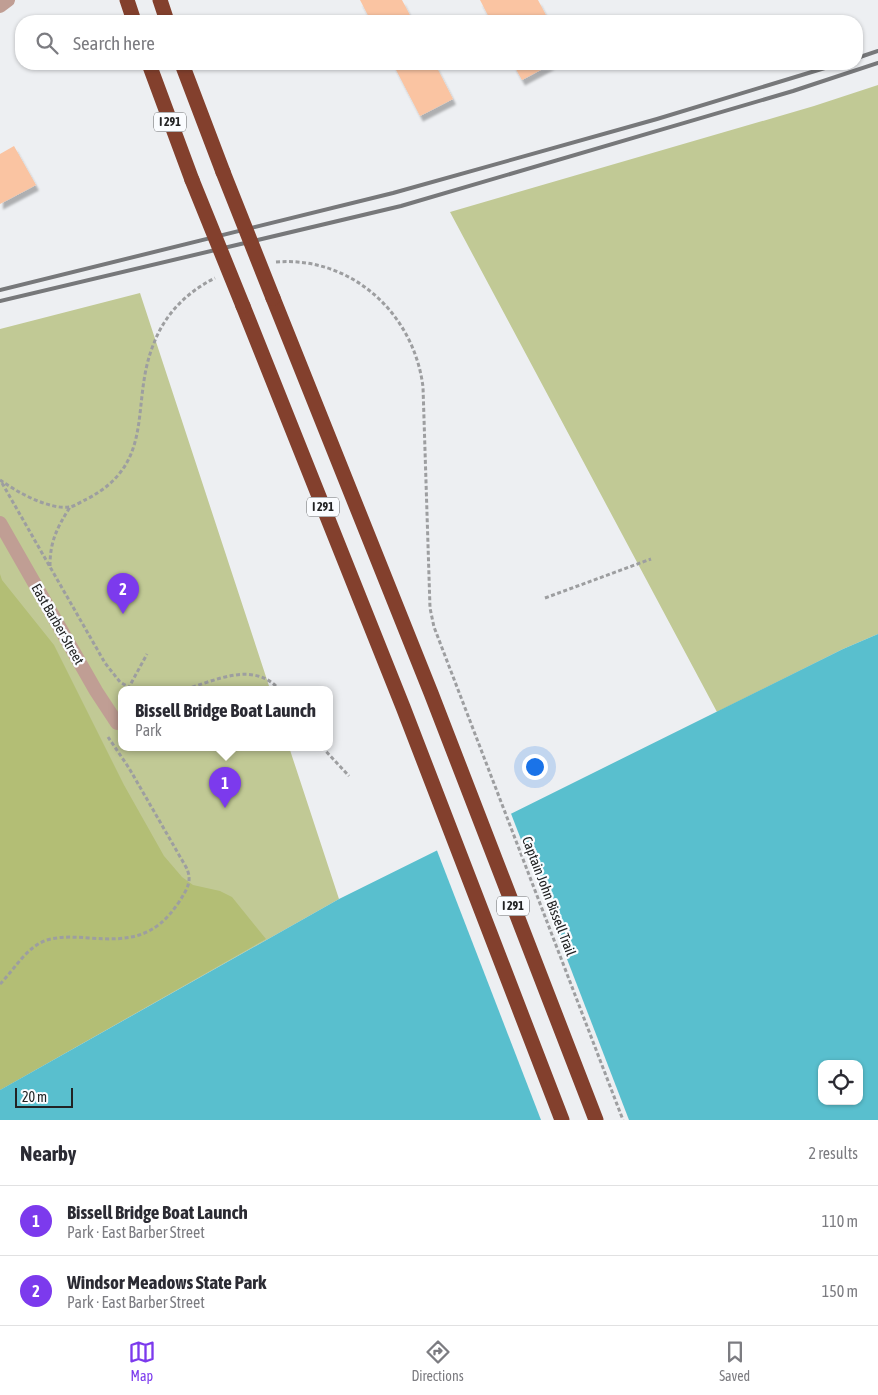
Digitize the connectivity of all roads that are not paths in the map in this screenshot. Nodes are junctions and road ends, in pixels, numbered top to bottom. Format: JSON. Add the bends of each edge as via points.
{"nodes":[{"id":1,"x":8,"y":0,"type":"edge"},
{"id":2,"x":127,"y":0,"type":"edge"},
{"id":3,"x":160,"y":0,"type":"edge"},
{"id":4,"x":0,"y":6,"type":"edge"},
{"id":5,"x":132,"y":15,"type":"edge"},
{"id":6,"x":165,"y":15,"type":"edge"},
{"id":7,"x":151,"y":70,"type":"edge"},
{"id":8,"x":184,"y":70,"type":"edge"},
{"id":9,"x":0,"y":523,"type":"edge"},
{"id":10,"x":117,"y":723,"type":"dead end"},
{"id":11,"x":562,"y":1120,"type":"edge"},
{"id":12,"x":596,"y":1120,"type":"edge"}],
"edges":[{"from":1,"to":4,"type":"street"},
{"from":2,"to":5,"type":"highway"},
{"from":3,"to":6,"type":"highway"},
{"from":7,"to":11,"type":"highway","number":"I 291","bridge":true},
{"from":8,"to":12,"type":"highway","number":"I 291","bridge":true},
{"from":9,"to":10,"type":"street","name":"East Barber Street"}]}
